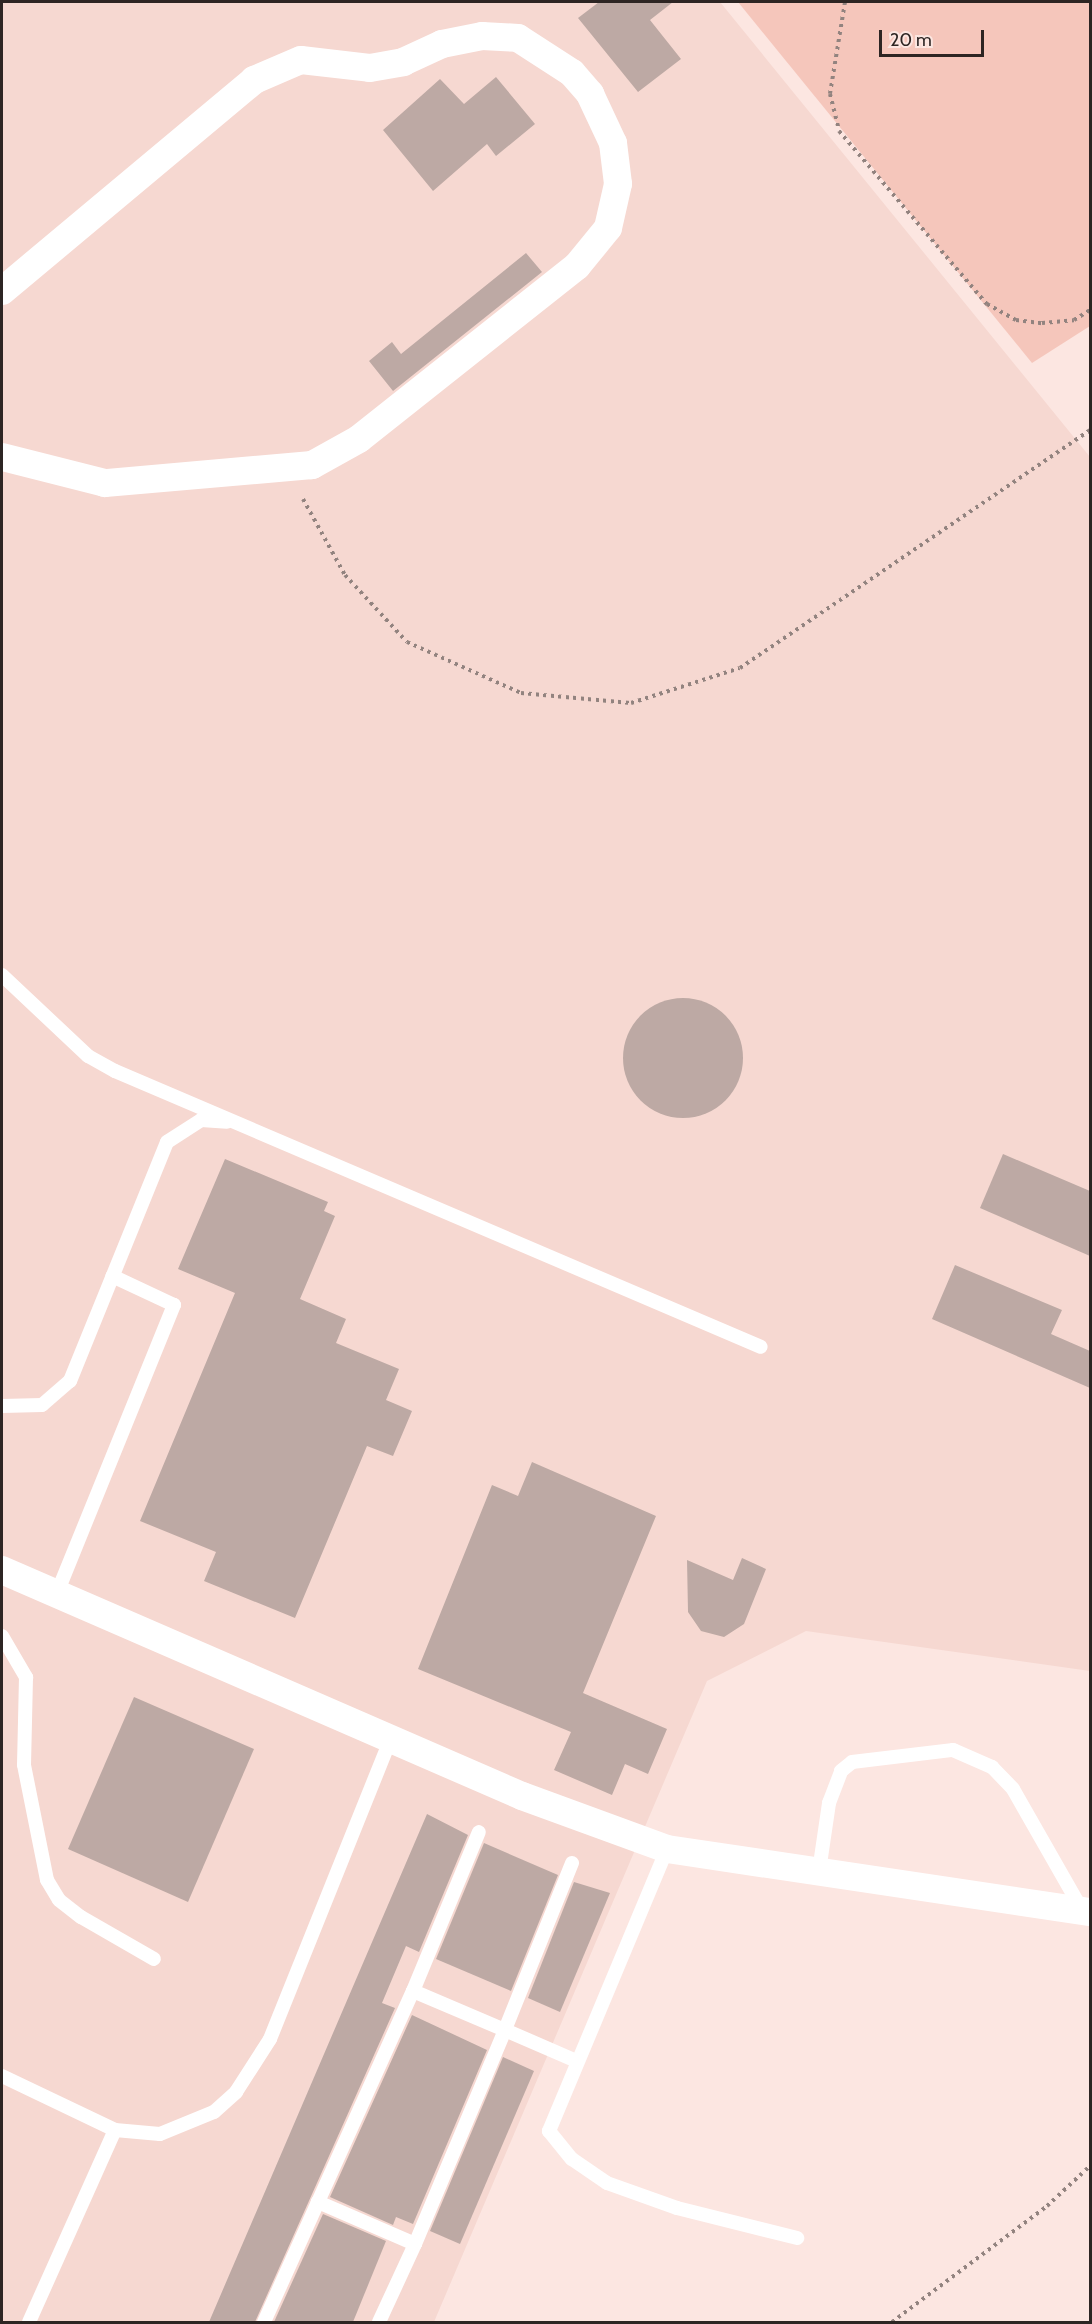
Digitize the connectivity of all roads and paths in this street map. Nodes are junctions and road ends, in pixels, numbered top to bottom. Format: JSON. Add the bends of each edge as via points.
{"nodes":[{"id":1,"x":845,"y":2,"type":"edge"},
{"id":2,"x":2,"y":291,"type":"edge"},
{"id":3,"x":1090,"y":310,"type":"edge"},
{"id":4,"x":1090,"y":430,"type":"edge"},
{"id":5,"x":2,"y":457,"type":"edge"},
{"id":6,"x":286,"y":470,"type":"junction"},
{"id":7,"x":2,"y":975,"type":"edge"},
{"id":8,"x":244,"y":1124,"type":"junction"},
{"id":9,"x":112,"y":1276,"type":"junction"},
{"id":10,"x":761,"y":1347,"type":"dead end"},
{"id":11,"x":2,"y":1406,"type":"edge"},
{"id":12,"x":2,"y":1570,"type":"edge"},
{"id":13,"x":57,"y":1593,"type":"junction"},
{"id":14,"x":2,"y":1636,"type":"edge"},
{"id":15,"x":390,"y":1740,"type":"junction"},
{"id":16,"x":479,"y":1832,"type":"dead end"},
{"id":17,"x":667,"y":1849,"type":"junction"},
{"id":18,"x":572,"y":1863,"type":"dead end"},
{"id":19,"x":819,"y":1871,"type":"junction"},
{"id":20,"x":1086,"y":1911,"type":"edge"},
{"id":21,"x":154,"y":1959,"type":"dead end"},
{"id":22,"x":413,"y":1991,"type":"junction"},
{"id":23,"x":505,"y":2030,"type":"junction"},
{"id":24,"x":574,"y":2060,"type":"junction"},
{"id":25,"x":2,"y":2076,"type":"edge"},
{"id":26,"x":115,"y":2130,"type":"junction"},
{"id":27,"x":1090,"y":2166,"type":"edge"},
{"id":28,"x":318,"y":2202,"type":"junction"},
{"id":29,"x":797,"y":2238,"type":"dead end"},
{"id":30,"x":415,"y":2244,"type":"junction"},
{"id":31,"x":29,"y":2322,"type":"edge"},
{"id":32,"x":264,"y":2322,"type":"edge"},
{"id":33,"x":379,"y":2322,"type":"edge"},
{"id":34,"x":892,"y":2322,"type":"edge"}],
"edges":[{"from":1,"to":3,"type":"path","via":[[830,94],[839,131],[987,304],[1016,320],[1042,323],[1074,320]]},
{"from":2,"to":6,"type":"street","via":[[275,67],[301,60],[370,68],[482,36],[518,38],[546,51],[590,94],[613,143],[618,184],[608,228],[577,266],[359,439],[312,465]]},
{"from":4,"to":6,"type":"path","via":[[740,668],[631,703],[521,693],[407,642],[345,575]]},
{"from":5,"to":6,"type":"street","via":[[105,483]]},
{"from":7,"to":8,"type":"lane","via":[[88,1056]]},
{"from":8,"to":9,"type":"lane","via":[[201,1120],[167,1142]]},
{"from":8,"to":10,"type":"lane"},
{"from":9,"to":11,"type":"lane","via":[[70,1381],[42,1405]]},
{"from":9,"to":13,"type":"lane","via":[[174,1305]]},
{"from":12,"to":13,"type":"street"},
{"from":13,"to":15,"type":"street"},
{"from":14,"to":21,"type":"lane","via":[[26,1677],[24,1765],[47,1880],[59,1900],[81,1917]]},
{"from":15,"to":17,"type":"street"},
{"from":15,"to":26,"type":"lane","via":[[270,2039],[236,2092],[186,2127],[160,2134]]},
{"from":16,"to":22,"type":"lane"},
{"from":17,"to":19,"type":"street"},
{"from":17,"to":24,"type":"lane"},
{"from":18,"to":23,"type":"lane"},
{"from":19,"to":20,"type":"street"},
{"from":19,"to":20,"type":"lane","via":[[829,1803],[841,1771],[852,1762],[953,1750],[992,1767],[1014,1789]]},
{"from":22,"to":23,"type":"lane"},
{"from":22,"to":28,"type":"lane"},
{"from":23,"to":24,"type":"lane"},
{"from":23,"to":30,"type":"lane"},
{"from":24,"to":29,"type":"lane","via":[[549,2131],[572,2158],[607,2183],[667,2204]]},
{"from":25,"to":26,"type":"lane"},
{"from":26,"to":31,"type":"lane"},
{"from":27,"to":34,"type":"path","via":[[1047,2206]]},
{"from":28,"to":30,"type":"lane"},
{"from":28,"to":32,"type":"lane"},
{"from":30,"to":33,"type":"lane"}]}
